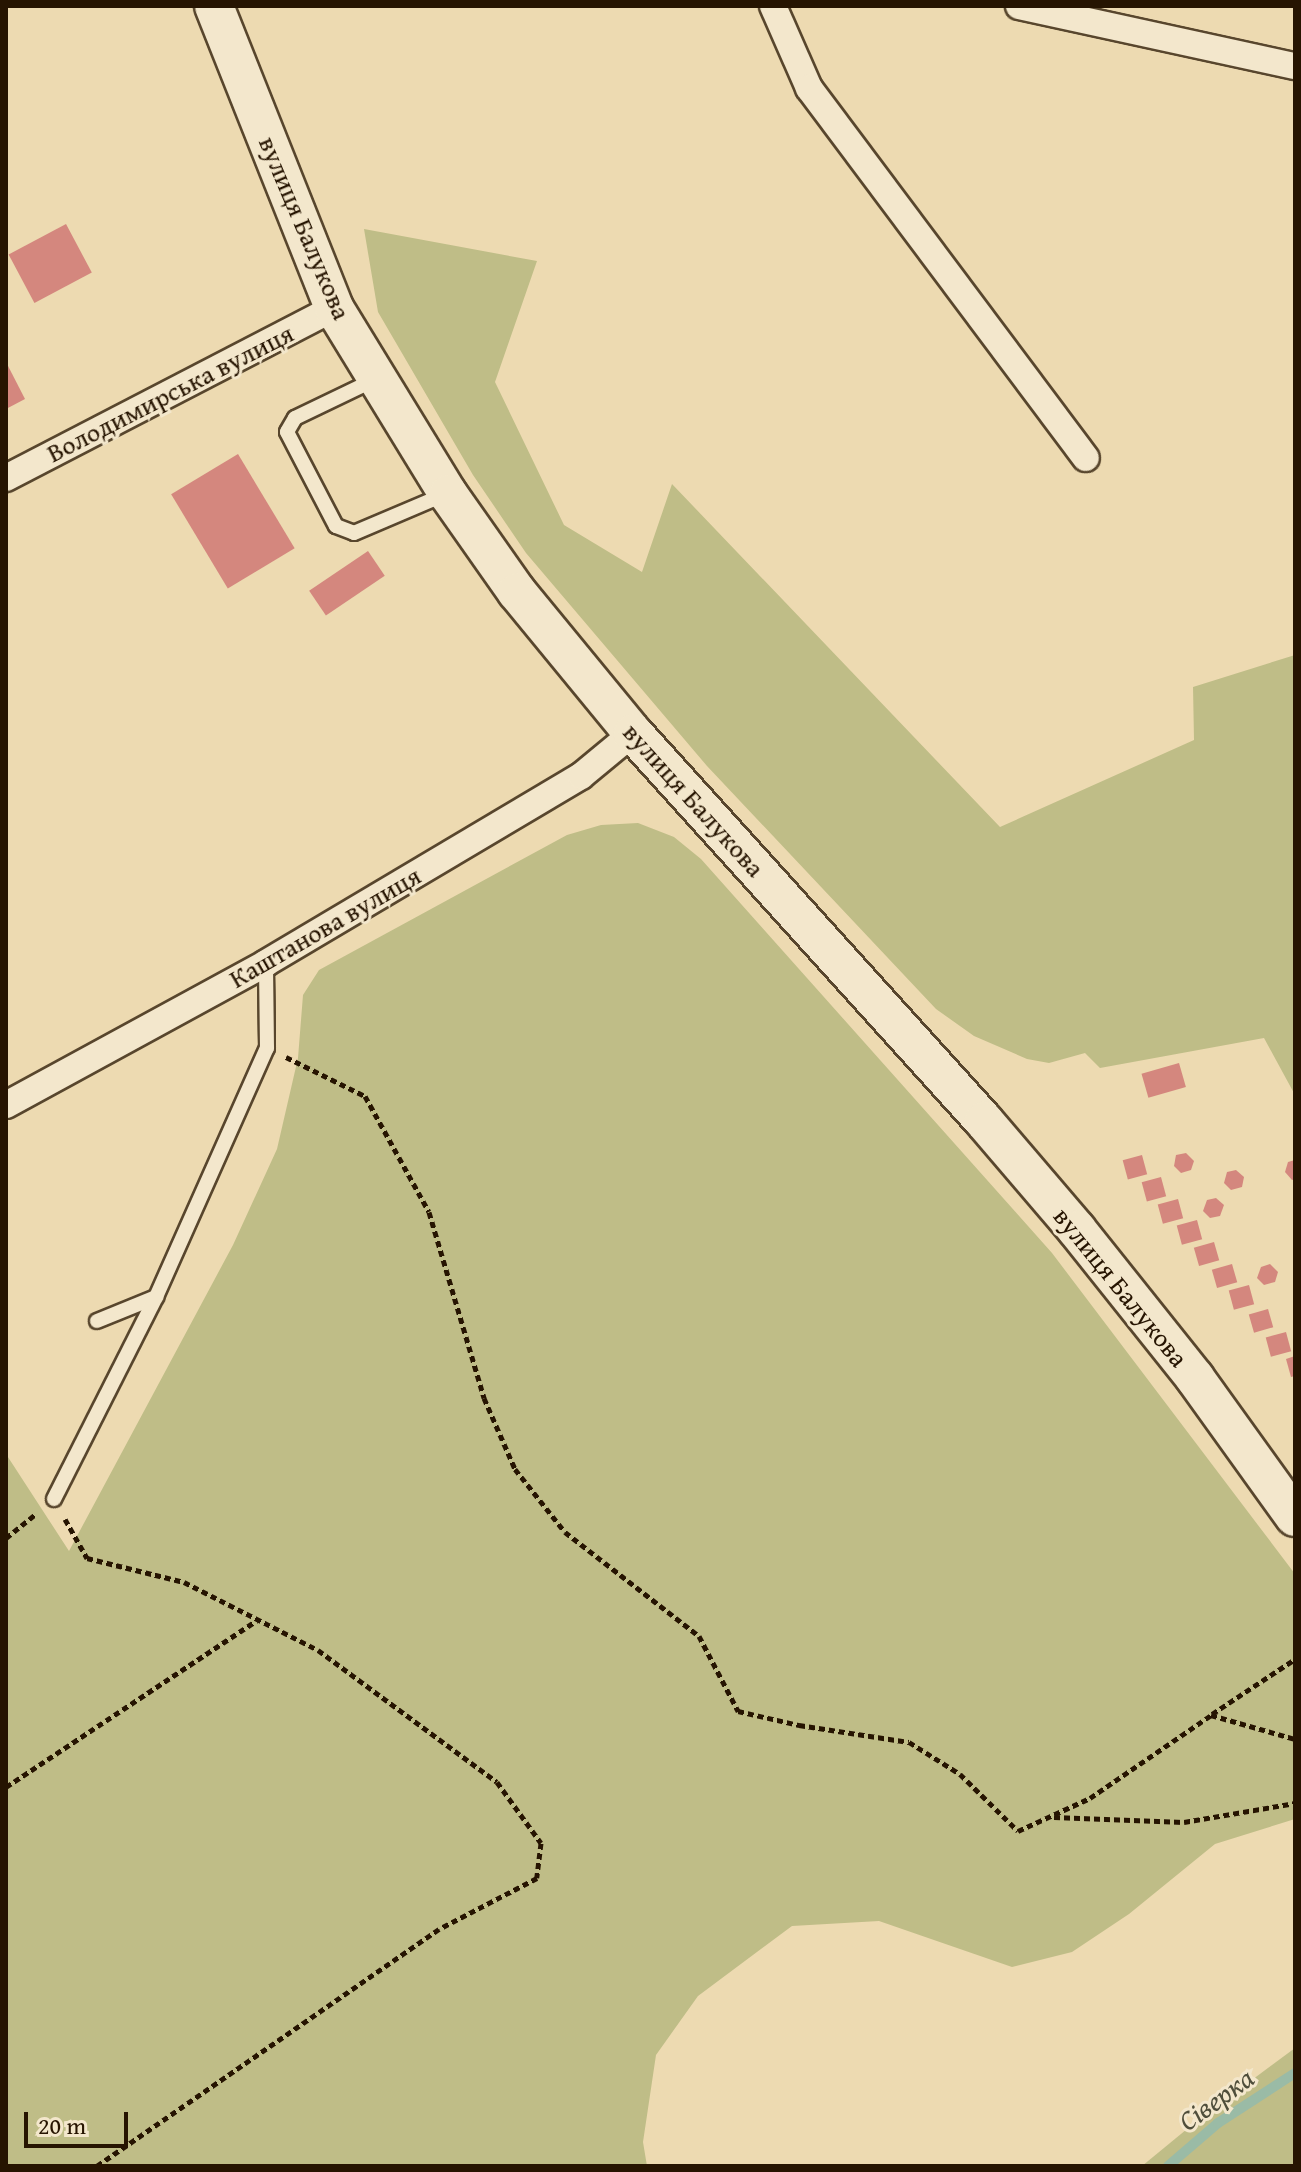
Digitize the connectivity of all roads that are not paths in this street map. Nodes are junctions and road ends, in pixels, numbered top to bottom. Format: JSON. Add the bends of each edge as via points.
{"nodes":[{"id":1,"x":214,"y":6,"type":"edge"},
{"id":2,"x":773,"y":6,"type":"edge"},
{"id":3,"x":1019,"y":6,"type":"edge"},
{"id":4,"x":1295,"y":66,"type":"edge"},
{"id":5,"x":334,"y":308,"type":"junction"},
{"id":6,"x":376,"y":378,"type":"junction"},
{"id":7,"x":1086,"y":458,"type":"dead end"},
{"id":8,"x":6,"y":478,"type":"edge"},
{"id":9,"x":448,"y":494,"type":"junction"},
{"id":10,"x":633,"y":733,"type":"junction"},
{"id":11,"x":266,"y":963,"type":"junction"},
{"id":12,"x":6,"y":1105,"type":"edge"},
{"id":13,"x":156,"y":1297,"type":"junction"},
{"id":14,"x":97,"y":1321,"type":"dead end"},
{"id":15,"x":54,"y":1499,"type":"road end"},
{"id":16,"x":1295,"y":1517,"type":"edge"}],
"edges":[{"from":1,"to":5,"type":"main road","name":"вулиця Балукова"},
{"from":2,"to":7,"type":"street","via":[[809,88]]},
{"from":3,"to":4,"type":"street"},
{"from":5,"to":6,"type":"main road","name":"вулиця Балукова"},
{"from":5,"to":8,"type":"street","name":"Володимирська вулиця"},
{"from":6,"to":9,"type":"main road","name":"вулиця Балукова"},
{"from":6,"to":9,"type":"lane","via":[[295,418],[287,432],[336,526],[354,533]]},
{"from":9,"to":10,"type":"main road","name":"вулиця Балукова","via":[[517,592]]},
{"from":10,"to":11,"type":"street","name":"Каштанова вулиця","via":[[581,776]]},
{"from":10,"to":16,"type":"main road","name":"вулиця Балукова","via":[[1077,1230],[1195,1378]]},
{"from":11,"to":12,"type":"street","name":"Каштанова вулиця"},
{"from":11,"to":13,"type":"lane","via":[[267,1048]]},
{"from":13,"to":14,"type":"lane"},
{"from":13,"to":15,"type":"lane"}]}
